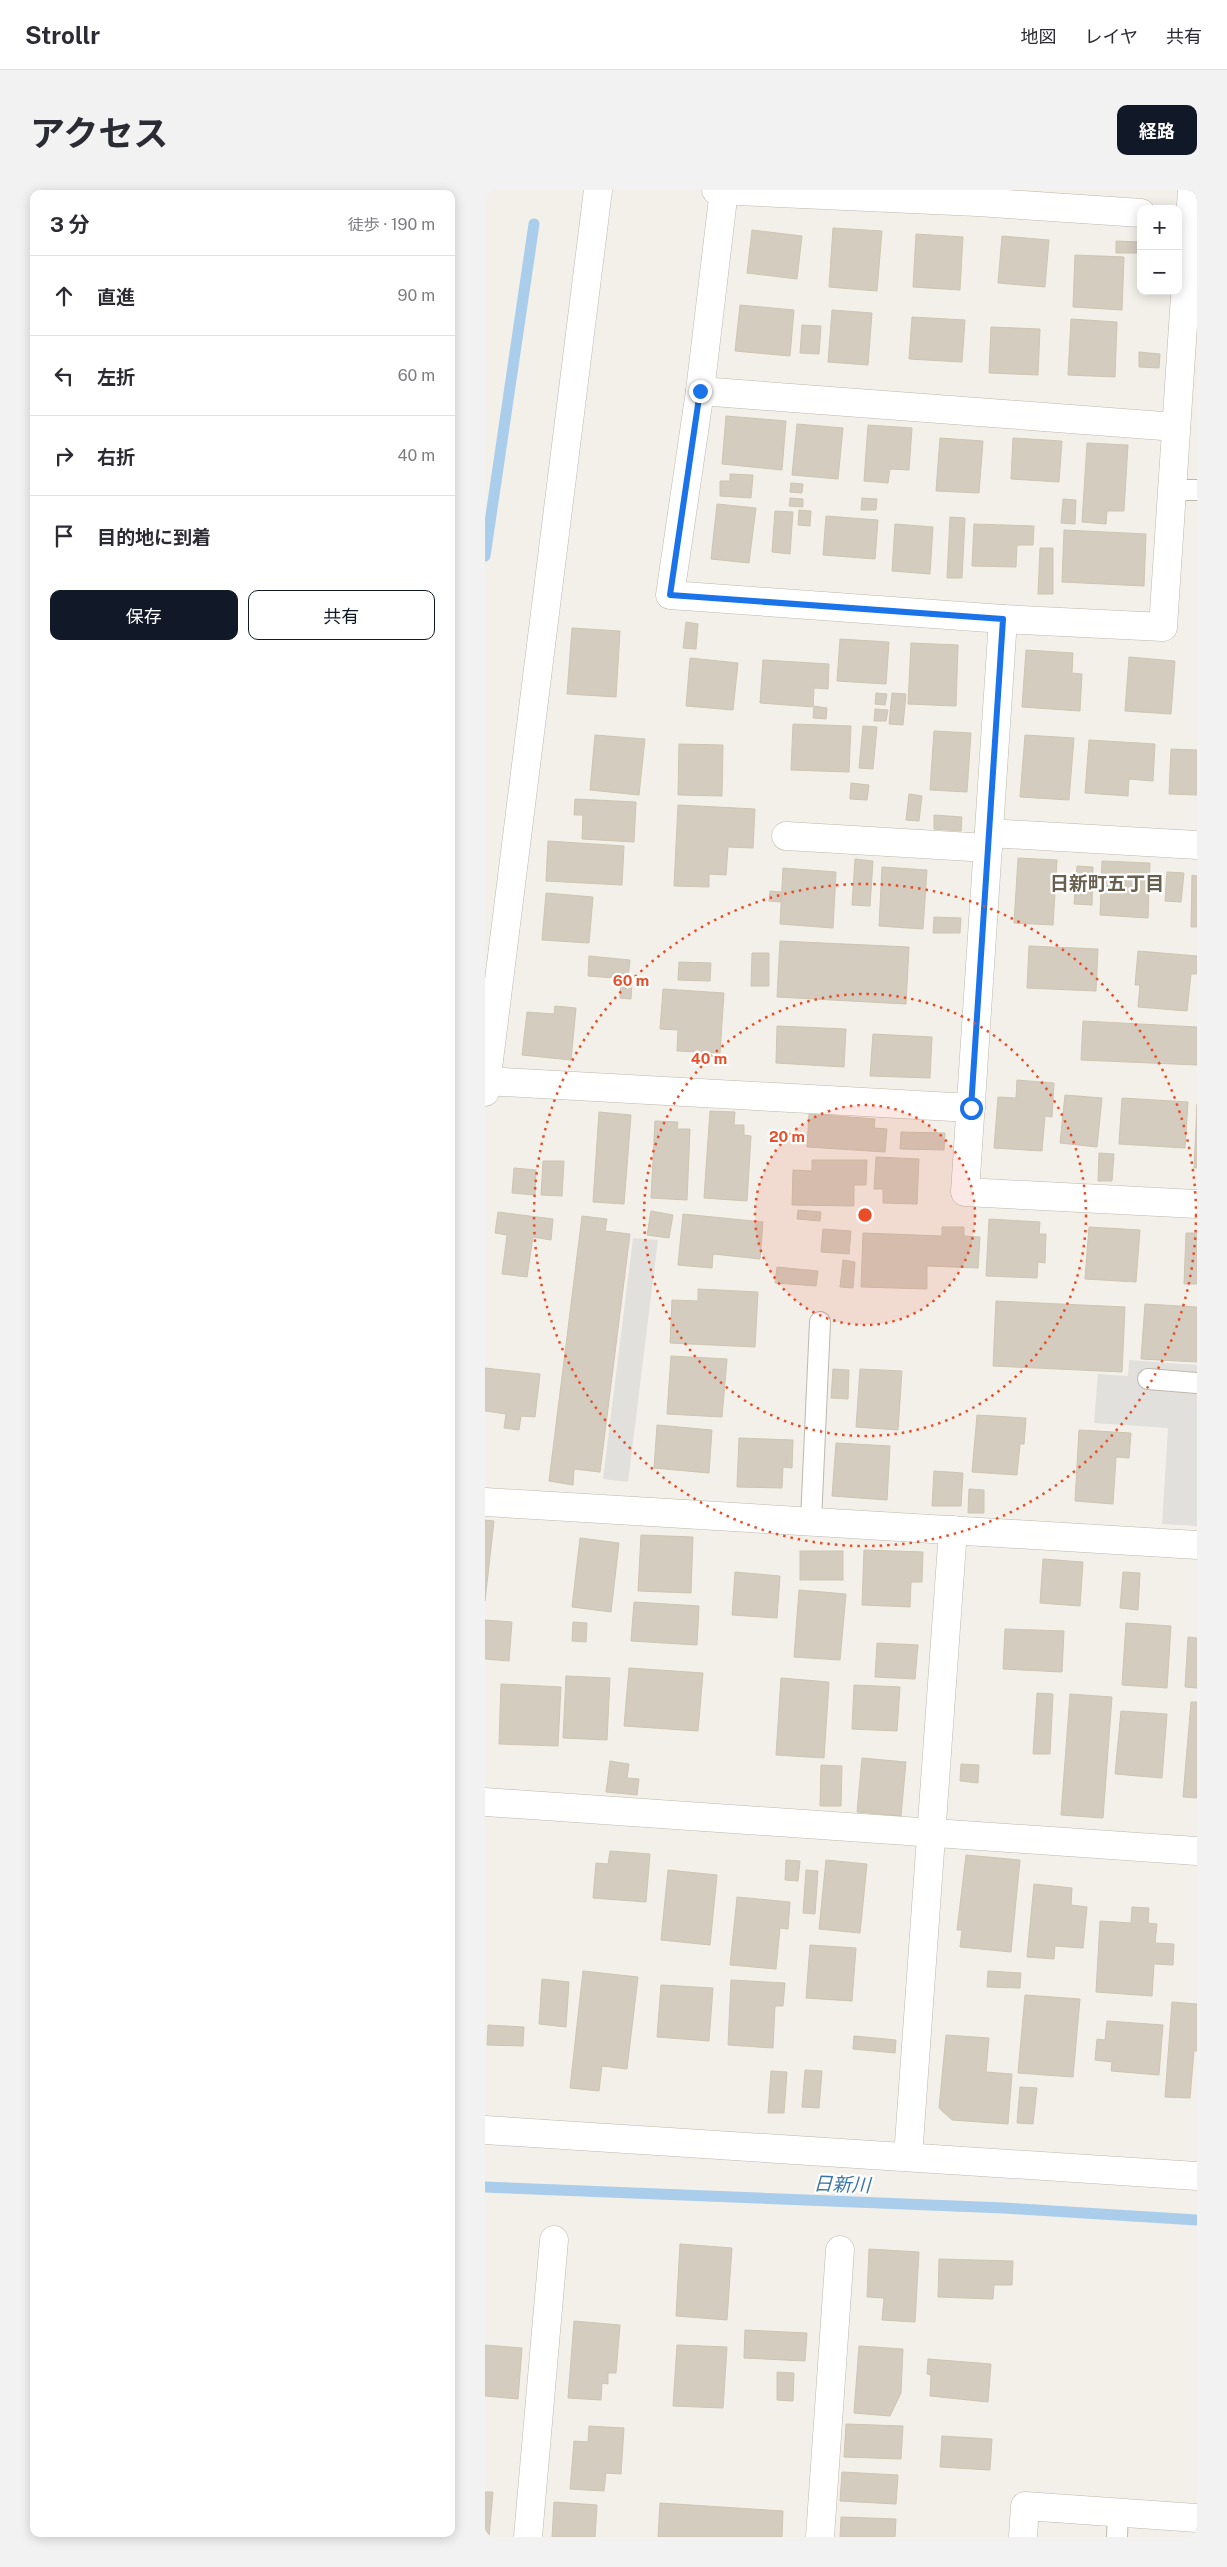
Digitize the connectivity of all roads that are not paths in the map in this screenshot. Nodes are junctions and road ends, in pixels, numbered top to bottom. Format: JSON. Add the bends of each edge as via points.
{"nodes":[{"id":1,"x":598,"y":190,"type":"edge"},
{"id":2,"x":716,"y":190,"type":"edge"},
{"id":3,"x":724,"y":190,"type":"edge"},
{"id":4,"x":1192,"y":190,"type":"edge"},
{"id":5,"x":977,"y":196,"type":"edge"},
{"id":6,"x":1137,"y":213,"type":"edge"},
{"id":7,"x":1189,"y":217,"type":"edge"},
{"id":8,"x":700,"y":391,"type":"junction"},
{"id":9,"x":1176,"y":427,"type":"junction"},
{"id":10,"x":1185,"y":490,"type":"edge"},
{"id":11,"x":1003,"y":619,"type":"junction"},
{"id":12,"x":786,"y":836,"type":"dead end"},
{"id":13,"x":989,"y":841,"type":"junction"},
{"id":14,"x":1197,"y":845,"type":"edge"},
{"id":15,"x":486,"y":1084,"type":"edge"},
{"id":16,"x":971,"y":1108,"type":"junction"},
{"id":17,"x":1197,"y":1204,"type":"edge"},
{"id":18,"x":820,"y":1322,"type":"dead end"},
{"id":19,"x":1148,"y":1378,"type":"dead end"},
{"id":20,"x":1197,"y":1382,"type":"edge"},
{"id":21,"x":485,"y":1502,"type":"edge"},
{"id":22,"x":811,"y":1521,"type":"junction"},
{"id":23,"x":953,"y":1530,"type":"junction"},
{"id":24,"x":1197,"y":1544,"type":"edge"},
{"id":25,"x":485,"y":1802,"type":"edge"},
{"id":26,"x":931,"y":1834,"type":"junction"},
{"id":27,"x":1197,"y":1851,"type":"edge"},
{"id":28,"x":485,"y":2130,"type":"edge"},
{"id":29,"x":908,"y":2157,"type":"junction"},
{"id":30,"x":1197,"y":2176,"type":"edge"},
{"id":31,"x":554,"y":2240,"type":"dead end"},
{"id":32,"x":840,"y":2250,"type":"dead end"},
{"id":33,"x":1197,"y":2518,"type":"edge"},
{"id":34,"x":1118,"y":2525,"type":"edge"},
{"id":35,"x":528,"y":2537,"type":"edge"},
{"id":36,"x":820,"y":2537,"type":"edge"},
{"id":37,"x":1023,"y":2537,"type":"edge"}],
"edges":[{"from":1,"to":15,"type":"street"},
{"from":2,"to":3,"type":"street"},
{"from":3,"to":5,"type":"street"},
{"from":3,"to":8,"type":"street"},
{"from":4,"to":7,"type":"street"},
{"from":5,"to":6,"type":"street"},
{"from":7,"to":9,"type":"street"},
{"from":8,"to":9,"type":"street"},
{"from":8,"to":11,"type":"street","via":[[670,595]]},
{"from":9,"to":10,"type":"street"},
{"from":10,"to":11,"type":"street","via":[[1163,627]]},
{"from":11,"to":13,"type":"street"},
{"from":12,"to":13,"type":"street"},
{"from":13,"to":14,"type":"street"},
{"from":13,"to":16,"type":"street"},
{"from":15,"to":16,"type":"street"},
{"from":16,"to":17,"type":"street","via":[[965,1192]]},
{"from":18,"to":22,"type":"lane"},
{"from":19,"to":20,"type":"lane"},
{"from":21,"to":22,"type":"street"},
{"from":22,"to":23,"type":"street"},
{"from":23,"to":24,"type":"street"},
{"from":23,"to":26,"type":"street"},
{"from":25,"to":26,"type":"street"},
{"from":26,"to":27,"type":"street"},
{"from":26,"to":29,"type":"street"},
{"from":28,"to":29,"type":"street"},
{"from":29,"to":30,"type":"street"},
{"from":31,"to":35,"type":"street"},
{"from":32,"to":36,"type":"street"},
{"from":33,"to":34,"type":"street"},
{"from":34,"to":37,"type":"street","via":[[1025,2506]]}]}
